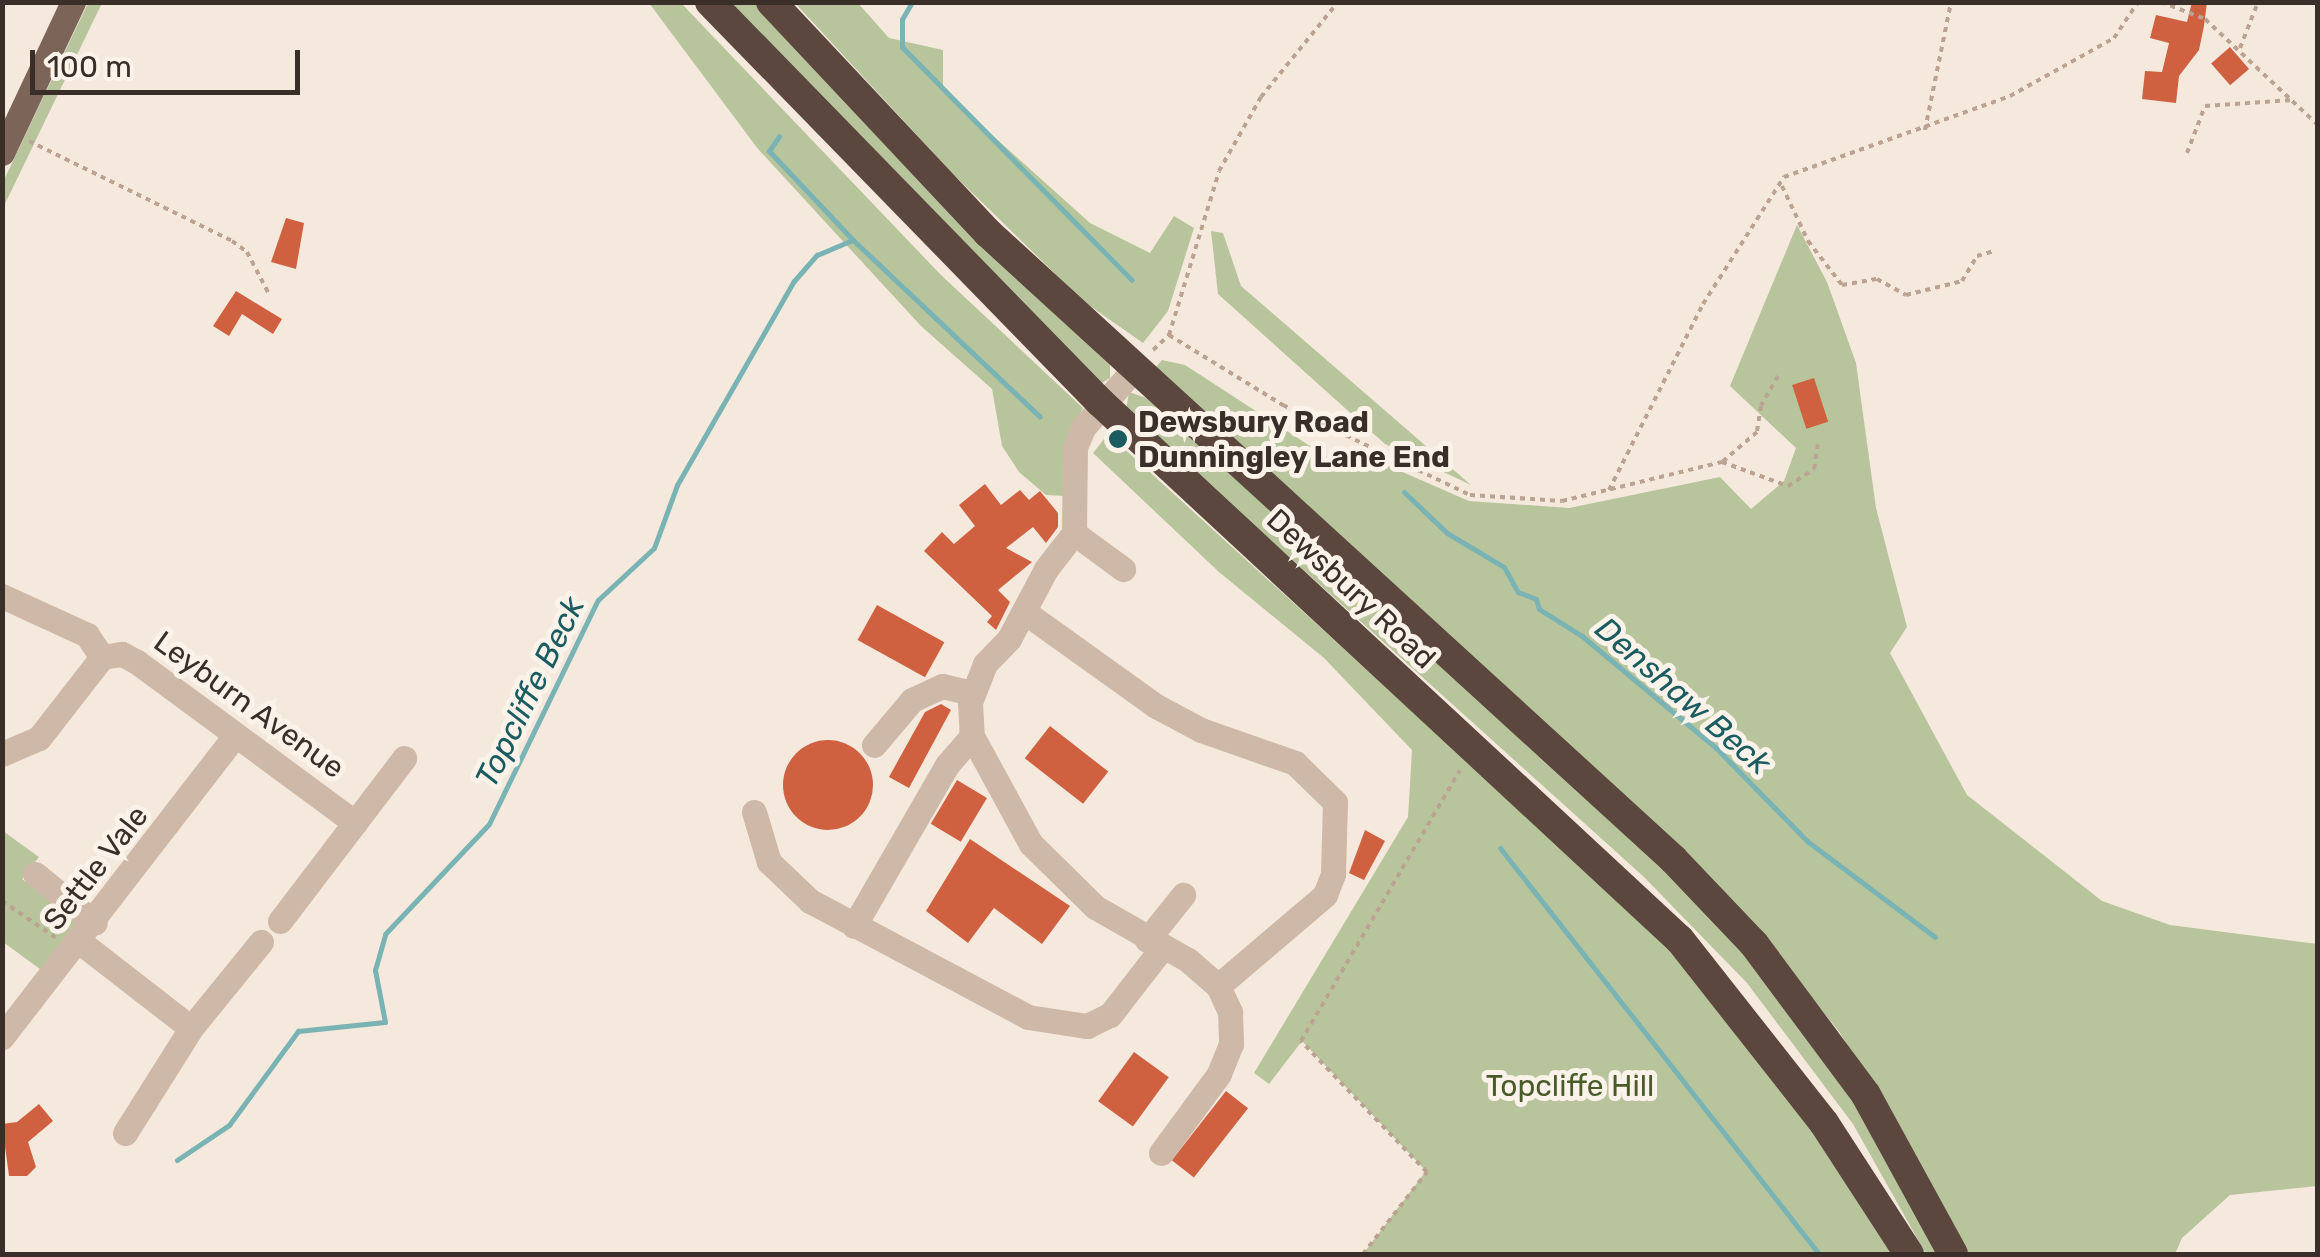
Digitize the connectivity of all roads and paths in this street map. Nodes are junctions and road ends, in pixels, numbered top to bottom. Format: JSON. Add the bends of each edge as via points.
{"nodes":[{"id":1,"x":73,"y":2,"type":"edge"},
{"id":2,"x":710,"y":2,"type":"edge"},
{"id":3,"x":770,"y":2,"type":"edge"},
{"id":4,"x":1338,"y":2,"type":"edge"},
{"id":5,"x":1950,"y":2,"type":"edge"},
{"id":6,"x":2138,"y":2,"type":"edge"},
{"id":7,"x":2161,"y":2,"type":"edge"},
{"id":8,"x":2258,"y":2,"type":"edge"},
{"id":9,"x":2176,"y":5,"type":"edge"},
{"id":10,"x":2240,"y":48,"type":"junction"},
{"id":11,"x":2294,"y":100,"type":"junction"},
{"id":12,"x":2318,"y":124,"type":"edge"},
{"id":13,"x":1925,"y":130,"type":"junction"},
{"id":14,"x":7,"y":143,"type":"edge"},
{"id":15,"x":2187,"y":154,"type":"dead end"},
{"id":16,"x":1782,"y":186,"type":"junction"},
{"id":17,"x":1994,"y":251,"type":"dead end"},
{"id":18,"x":268,"y":294,"type":"dead end"},
{"id":19,"x":1168,"y":335,"type":"junction"},
{"id":20,"x":1133,"y":370,"type":"junction"},
{"id":21,"x":1778,"y":376,"type":"dead end"},
{"id":22,"x":1100,"y":402,"type":"junction"},
{"id":23,"x":1818,"y":444,"type":"dead end"},
{"id":24,"x":1722,"y":462,"type":"junction"},
{"id":25,"x":1609,"y":490,"type":"junction"},
{"id":26,"x":1074,"y":533,"type":"junction"},
{"id":27,"x":1123,"y":569,"type":"dead end"},
{"id":28,"x":2,"y":596,"type":"edge"},
{"id":29,"x":1026,"y":613,"type":"junction"},
{"id":30,"x":102,"y":657,"type":"junction"},
{"id":31,"x":973,"y":694,"type":"junction"},
{"id":32,"x":235,"y":735,"type":"junction"},
{"id":33,"x":972,"y":736,"type":"junction"},
{"id":34,"x":874,"y":745,"type":"dead end"},
{"id":35,"x":2,"y":754,"type":"edge"},
{"id":36,"x":404,"y":758,"type":"dead end"},
{"id":37,"x":1458,"y":773,"type":"dead end"},
{"id":38,"x":754,"y":812,"type":"dead end"},
{"id":39,"x":355,"y":823,"type":"junction"},
{"id":40,"x":34,"y":874,"type":"dead end"},
{"id":41,"x":1183,"y":895,"type":"dead end"},
{"id":42,"x":2,"y":900,"type":"edge"},
{"id":43,"x":280,"y":920,"type":"dead end"},
{"id":44,"x":854,"y":926,"type":"junction"},
{"id":45,"x":82,"y":939,"type":"junction"},
{"id":46,"x":262,"y":942,"type":"dead end"},
{"id":47,"x":1155,"y":944,"type":"junction"},
{"id":48,"x":1218,"y":986,"type":"junction"},
{"id":49,"x":192,"y":1028,"type":"junction"},
{"id":50,"x":2,"y":1037,"type":"edge"},
{"id":51,"x":125,"y":1132,"type":"dead end"},
{"id":52,"x":1161,"y":1152,"type":"dead end"},
{"id":53,"x":1362,"y":1254,"type":"edge"},
{"id":54,"x":1909,"y":1254,"type":"edge"},
{"id":55,"x":1953,"y":1254,"type":"edge"}],
"edges":[{"from":1,"to":14,"type":"main road"},
{"from":2,"to":22,"type":"highway","name":"Dewsbury Road"},
{"from":3,"to":20,"type":"highway","name":"Dewsbury Road","via":[[988,234]]},
{"from":4,"to":19,"type":"path","via":[[1261,98],[1219,171]]},
{"from":5,"to":13,"type":"path"},
{"from":6,"to":13,"type":"path","via":[[2114,38],[2010,96]]},
{"from":7,"to":9,"type":"path"},
{"from":8,"to":10,"type":"path"},
{"from":9,"to":10,"type":"path"},
{"from":10,"to":11,"type":"path"},
{"from":11,"to":12,"type":"path"},
{"from":11,"to":15,"type":"path","via":[[2205,106]]},
{"from":13,"to":16,"type":"path","via":[[1784,177]]},
{"from":14,"to":18,"type":"path","via":[[232,241],[247,252]]},
{"from":16,"to":17,"type":"path","via":[[1816,254],[1842,286],[1877,279],[1906,295],[1962,281],[1977,256]]},
{"from":16,"to":25,"type":"path","via":[[1720,274]]},
{"from":19,"to":20,"type":"path"},
{"from":19,"to":25,"type":"path","via":[[1283,406],[1470,495],[1562,501]]},
{"from":20,"to":22,"type":"street"},
{"from":20,"to":55,"type":"highway","name":"Dewsbury Road","via":[[1673,859],[1754,944],[1866,1095]]},
{"from":21,"to":24,"type":"path","via":[[1761,406],[1757,432]]},
{"from":22,"to":26,"type":"street","via":[[1075,448]]},
{"from":22,"to":54,"type":"highway","name":"Dewsbury Road","via":[[1680,940],[1824,1123]]},
{"from":23,"to":24,"type":"path","via":[[1814,469],[1788,486]]},
{"from":24,"to":25,"type":"path"},
{"from":26,"to":27,"type":"street"},
{"from":26,"to":29,"type":"street","via":[[1046,569]]},
{"from":28,"to":30,"type":"street","name":"Leyburn Avenue","via":[[87,635]]},
{"from":29,"to":31,"type":"street","via":[[985,664]]},
{"from":29,"to":48,"type":"street","via":[[1156,706],[1201,730],[1295,763],[1335,802],[1325,895]]},
{"from":30,"to":32,"type":"street","name":"Leyburn Avenue","via":[[122,654]]},
{"from":30,"to":35,"type":"street","via":[[39,738]]},
{"from":31,"to":33,"type":"street"},
{"from":31,"to":34,"type":"street","via":[[942,686],[912,700]]},
{"from":32,"to":39,"type":"street","name":"Leyburn Avenue"},
{"from":32,"to":45,"type":"street","name":"Settle Vale"},
{"from":33,"to":44,"type":"street","via":[[947,764]]},
{"from":33,"to":47,"type":"street","via":[[1031,844],[1060,878]]},
{"from":36,"to":39,"type":"street"},
{"from":37,"to":53,"type":"path","via":[[1302,1041],[1427,1172]]},
{"from":38,"to":44,"type":"street","via":[[778,872]]},
{"from":39,"to":43,"type":"street"},
{"from":40,"to":45,"type":"street"},
{"from":41,"to":47,"type":"street"},
{"from":42,"to":45,"type":"path"},
{"from":44,"to":47,"type":"street","via":[[1028,1017],[1060,1026],[1087,1026],[1110,1015]]},
{"from":45,"to":49,"type":"street"},
{"from":45,"to":50,"type":"street","name":"Settle Vale"},
{"from":46,"to":49,"type":"street"},
{"from":47,"to":48,"type":"street"},
{"from":48,"to":52,"type":"street","via":[[1230,1012],[1231,1044],[1218,1074]]},
{"from":49,"to":51,"type":"street"}]}
